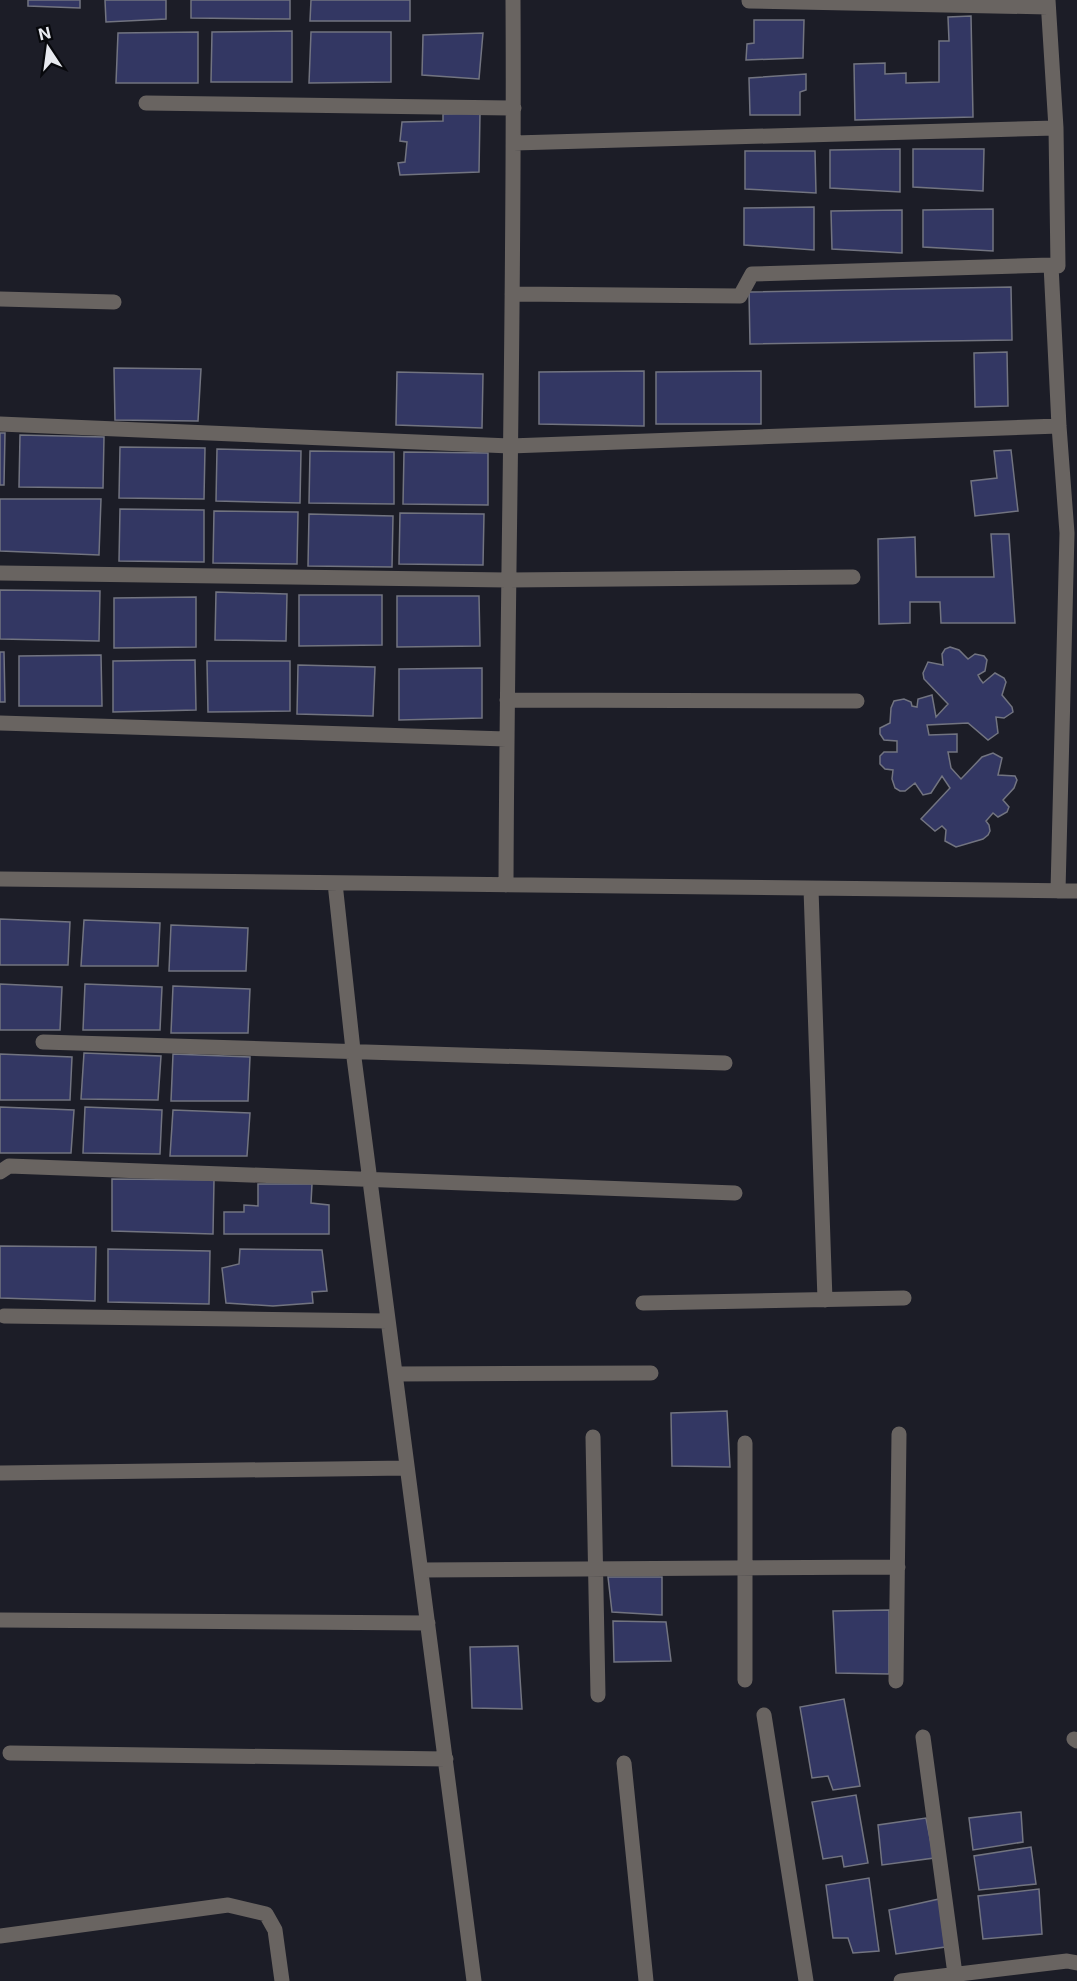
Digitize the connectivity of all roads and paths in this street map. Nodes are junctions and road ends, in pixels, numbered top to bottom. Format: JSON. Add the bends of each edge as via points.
{"nodes":[{"id":1,"x":513,"y":0,"type":"edge"},
{"id":2,"x":749,"y":1,"type":"edge"},
{"id":3,"x":1048,"y":3,"type":"edge"},
{"id":4,"x":146,"y":103,"type":"dead end"},
{"id":5,"x":514,"y":108,"type":"junction"},
{"id":6,"x":1056,"y":128,"type":"junction"},
{"id":7,"x":514,"y":143,"type":"junction"},
{"id":8,"x":1051,"y":265,"type":"junction"},
{"id":9,"x":512,"y":294,"type":"junction"},
{"id":10,"x":0,"y":299,"type":"edge"},
{"id":11,"x":114,"y":302,"type":"dead end"},
{"id":12,"x":0,"y":424,"type":"edge"},
{"id":13,"x":1059,"y":426,"type":"junction"},
{"id":14,"x":510,"y":446,"type":"junction"},
{"id":15,"x":1072,"y":532,"type":"edge"},
{"id":16,"x":0,"y":573,"type":"edge"},
{"id":17,"x":853,"y":577,"type":"dead end"},
{"id":18,"x":507,"y":580,"type":"junction"},
{"id":19,"x":507,"y":700,"type":"junction"},
{"id":20,"x":857,"y":700,"type":"dead end"},
{"id":21,"x":0,"y":723,"type":"edge"},
{"id":22,"x":506,"y":738,"type":"junction"},
{"id":23,"x":0,"y":879,"type":"edge"},
{"id":24,"x":335,"y":883,"type":"junction"},
{"id":25,"x":506,"y":885,"type":"junction"},
{"id":26,"x":811,"y":889,"type":"junction"},
{"id":27,"x":1058,"y":891,"type":"junction"},
{"id":28,"x":1077,"y":891,"type":"edge"},
{"id":29,"x":43,"y":1042,"type":"dead end"},
{"id":30,"x":353,"y":1050,"type":"junction"},
{"id":31,"x":725,"y":1063,"type":"dead end"},
{"id":32,"x":0,"y":1172,"type":"edge"},
{"id":33,"x":370,"y":1178,"type":"junction"},
{"id":34,"x":735,"y":1193,"type":"dead end"},
{"id":35,"x":904,"y":1298,"type":"dead end"},
{"id":36,"x":825,"y":1300,"type":"junction"},
{"id":37,"x":643,"y":1303,"type":"dead end"},
{"id":38,"x":4,"y":1316,"type":"dead end"},
{"id":39,"x":388,"y":1321,"type":"junction"},
{"id":40,"x":651,"y":1373,"type":"dead end"},
{"id":41,"x":395,"y":1374,"type":"junction"},
{"id":42,"x":899,"y":1434,"type":"dead end"},
{"id":43,"x":593,"y":1437,"type":"dead end"},
{"id":44,"x":745,"y":1443,"type":"dead end"},
{"id":45,"x":407,"y":1468,"type":"junction"},
{"id":46,"x":1,"y":1473,"type":"edge"},
{"id":47,"x":898,"y":1567,"type":"junction"},
{"id":48,"x":745,"y":1568,"type":"junction"},
{"id":49,"x":421,"y":1570,"type":"junction"},
{"id":50,"x":595,"y":1570,"type":"junction"},
{"id":51,"x":0,"y":1620,"type":"edge"},
{"id":52,"x":428,"y":1623,"type":"junction"},
{"id":53,"x":745,"y":1680,"type":"dead end"},
{"id":54,"x":896,"y":1681,"type":"dead end"},
{"id":55,"x":598,"y":1695,"type":"dead end"},
{"id":56,"x":764,"y":1715,"type":"dead end"},
{"id":57,"x":923,"y":1737,"type":"dead end"},
{"id":58,"x":10,"y":1754,"type":"dead end"},
{"id":59,"x":446,"y":1759,"type":"junction"},
{"id":60,"x":624,"y":1763,"type":"dead end"},
{"id":61,"x":0,"y":1936,"type":"edge"},
{"id":62,"x":1077,"y":1963,"type":"edge"},
{"id":63,"x":955,"y":1974,"type":"junction"},
{"id":64,"x":282,"y":1981,"type":"edge"},
{"id":65,"x":474,"y":1981,"type":"edge"},
{"id":66,"x":646,"y":1981,"type":"edge"},
{"id":67,"x":806,"y":1981,"type":"edge"},
{"id":68,"x":901,"y":1981,"type":"edge"}],
"edges":[{"from":1,"to":5,"type":"street"},
{"from":2,"to":3,"type":"street"},
{"from":3,"to":6,"type":"street"},
{"from":4,"to":5,"type":"street"},
{"from":5,"to":7,"type":"street"},
{"from":6,"to":7,"type":"street"},
{"from":6,"to":8,"type":"street","via":[[1058,266]]},
{"from":7,"to":9,"type":"street"},
{"from":8,"to":9,"type":"street","via":[[752,274],[740,296]]},
{"from":8,"to":13,"type":"street"},
{"from":9,"to":14,"type":"street"},
{"from":10,"to":11,"type":"street"},
{"from":12,"to":14,"type":"street"},
{"from":13,"to":14,"type":"street"},
{"from":13,"to":15,"type":"street"},
{"from":14,"to":18,"type":"street"},
{"from":15,"to":27,"type":"street"},
{"from":16,"to":18,"type":"street"},
{"from":17,"to":18,"type":"street"},
{"from":18,"to":19,"type":"street"},
{"from":19,"to":20,"type":"street"},
{"from":19,"to":22,"type":"street"},
{"from":21,"to":22,"type":"street"},
{"from":22,"to":25,"type":"street"},
{"from":23,"to":24,"type":"street"},
{"from":24,"to":25,"type":"street"},
{"from":24,"to":30,"type":"street"},
{"from":25,"to":26,"type":"street"},
{"from":26,"to":27,"type":"street"},
{"from":26,"to":36,"type":"street"},
{"from":27,"to":28,"type":"street"},
{"from":29,"to":30,"type":"street"},
{"from":30,"to":31,"type":"street"},
{"from":30,"to":33,"type":"street"},
{"from":32,"to":33,"type":"street","via":[[9,1166]]},
{"from":33,"to":34,"type":"street"},
{"from":33,"to":39,"type":"street"},
{"from":35,"to":36,"type":"street"},
{"from":36,"to":37,"type":"street"},
{"from":38,"to":39,"type":"street"},
{"from":39,"to":41,"type":"street"},
{"from":40,"to":41,"type":"street"},
{"from":41,"to":45,"type":"street"},
{"from":42,"to":47,"type":"street"},
{"from":43,"to":50,"type":"street"},
{"from":44,"to":48,"type":"street"},
{"from":45,"to":46,"type":"street"},
{"from":45,"to":49,"type":"street"},
{"from":47,"to":48,"type":"street"},
{"from":47,"to":54,"type":"street"},
{"from":48,"to":50,"type":"street"},
{"from":48,"to":53,"type":"street"},
{"from":49,"to":50,"type":"street"},
{"from":49,"to":52,"type":"street"},
{"from":50,"to":55,"type":"street"},
{"from":51,"to":52,"type":"street"},
{"from":52,"to":59,"type":"street"},
{"from":56,"to":67,"type":"street"},
{"from":57,"to":63,"type":"street"},
{"from":58,"to":59,"type":"street"},
{"from":59,"to":65,"type":"street"},
{"from":60,"to":66,"type":"street"},
{"from":61,"to":64,"type":"street","via":[[228,1905],[266,1914],[275,1930]]},
{"from":62,"to":63,"type":"street"},
{"from":63,"to":68,"type":"street"}]}
